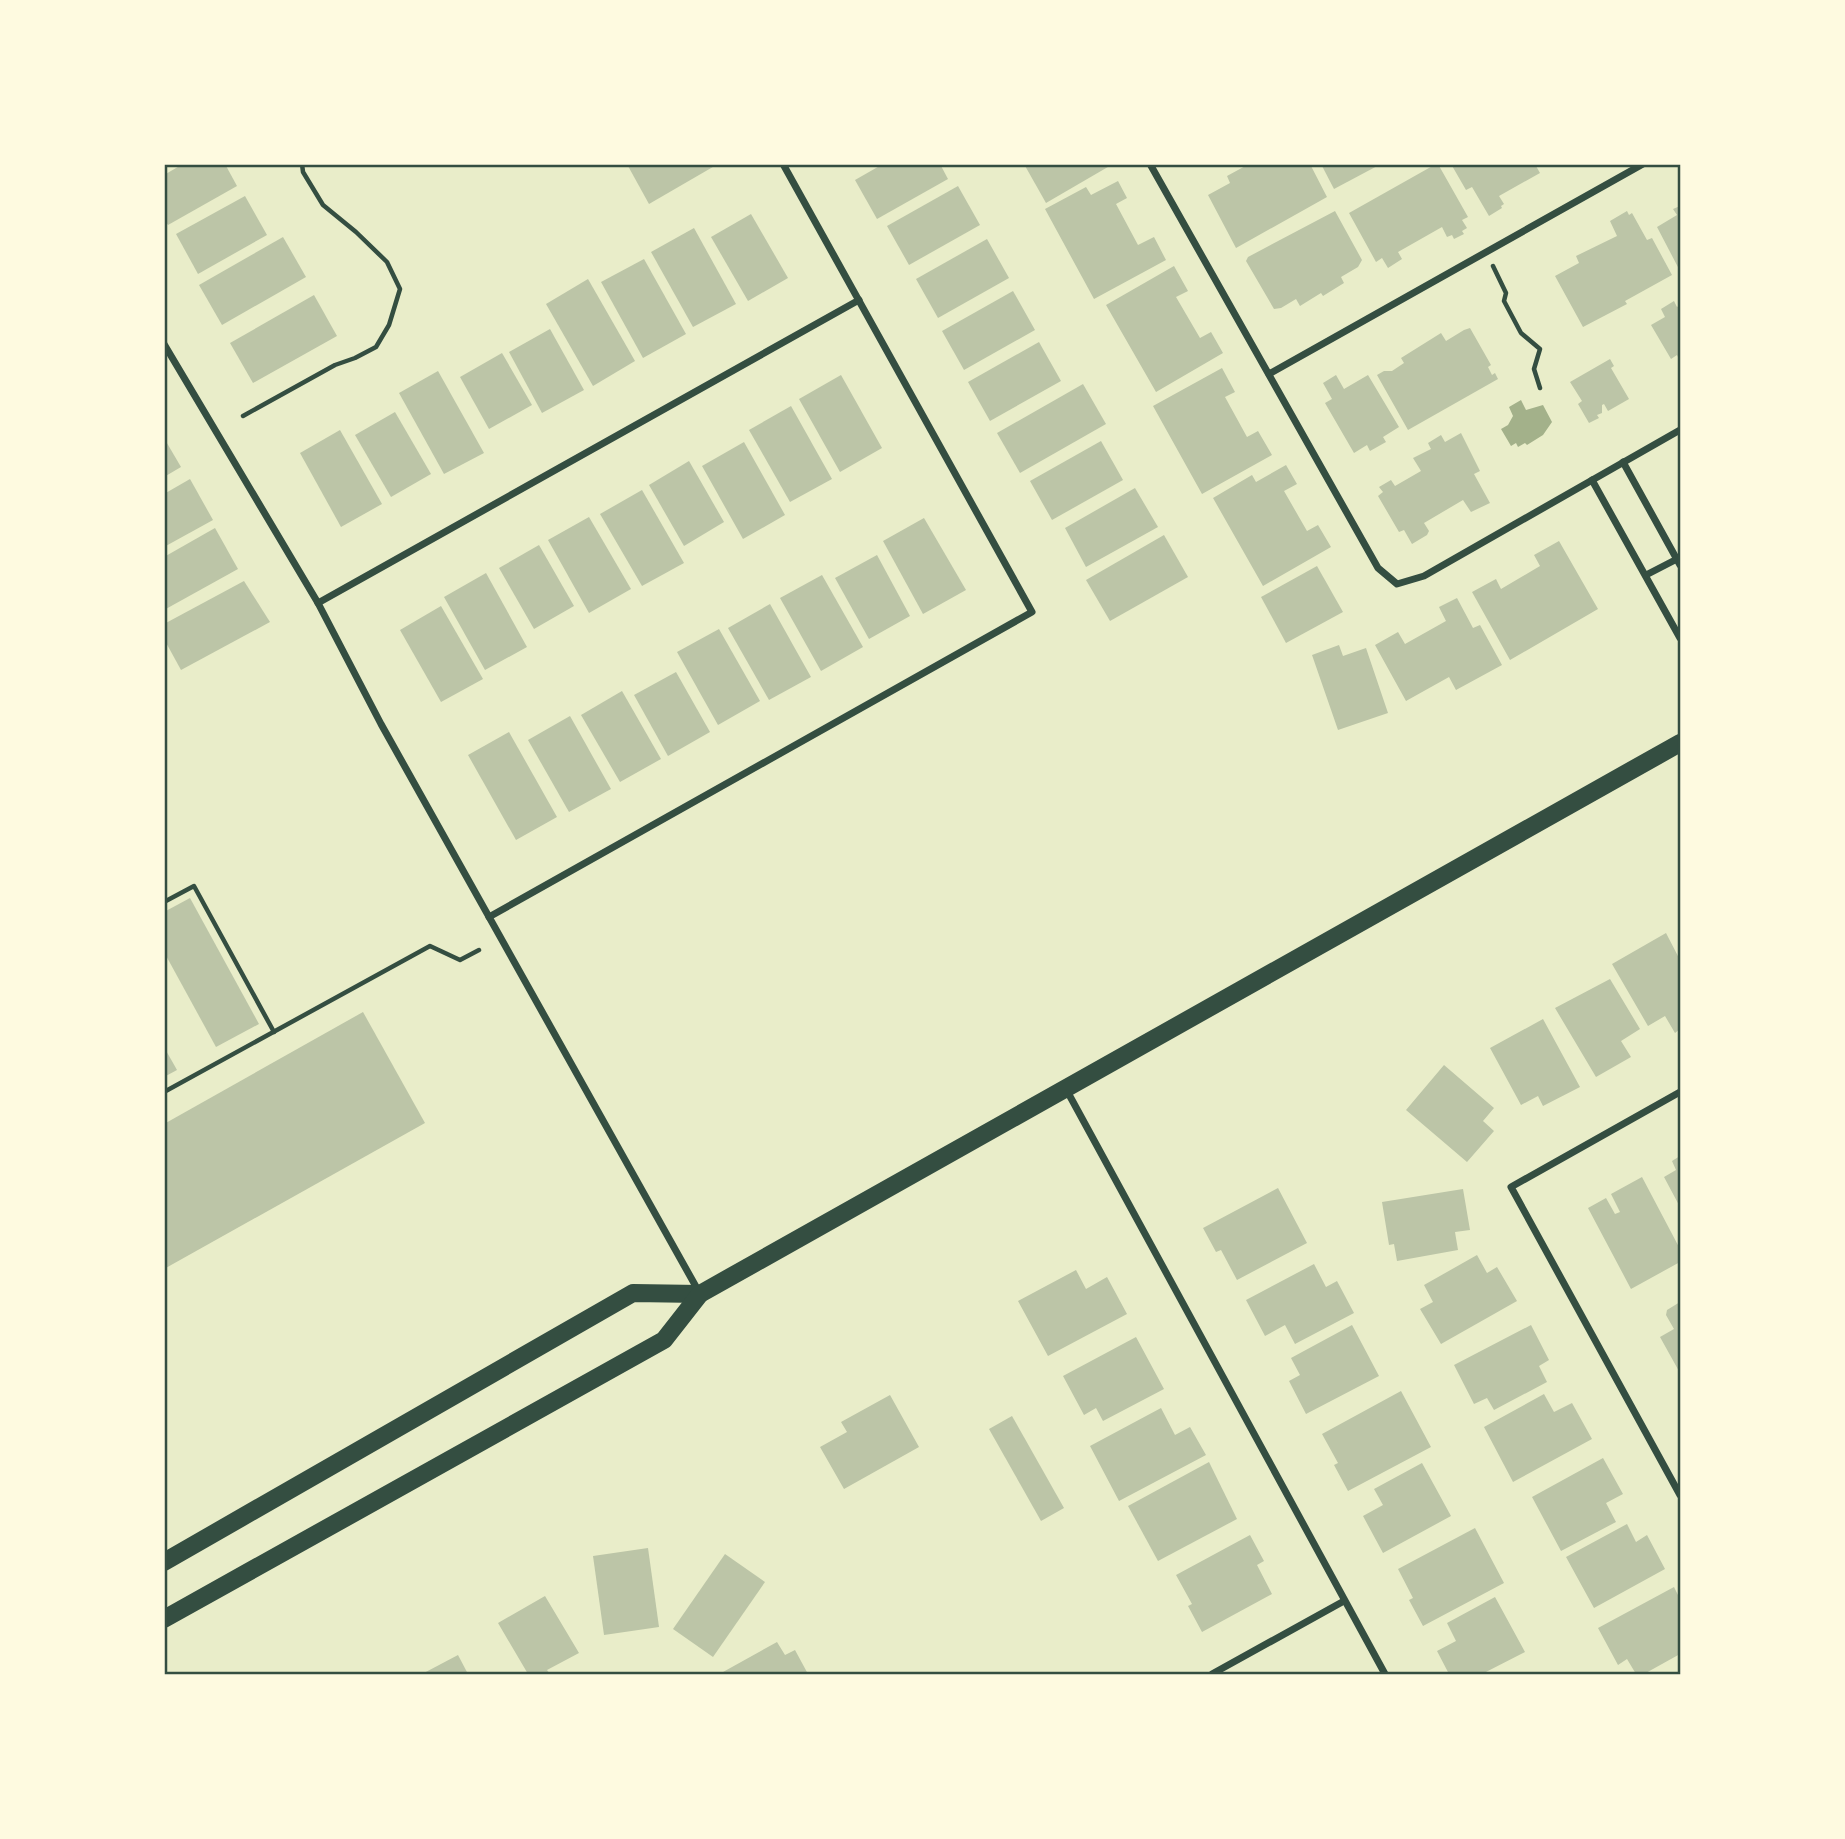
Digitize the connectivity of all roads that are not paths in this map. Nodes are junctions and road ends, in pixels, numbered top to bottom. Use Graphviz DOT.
graph roads {
  1 [pos="783,164"];
  2 [pos="1150,164"];
  3 [pos="1643,164"];
  4 [pos="859,300"];
  5 [pos="164,344"];
  6 [pos="1269,374"];
  7 [pos="1681,430"];
  8 [pos="1623,462"];
  9 [pos="1592,480"];
  10 [pos="1679,562"];
  11 [pos="1646,575"];
  12 [pos="318,603"];
  13 [pos="1681,638"];
  14 [pos="1681,743"];
  15 [pos="489,917"];
  16 [pos="1066,1089"];
  17 [pos="1681,1091"];
  18 [pos="700,1294"];
  19 [pos="1681,1494"];
  20 [pos="164,1562"];
  21 [pos="1344,1601"];
  22 [pos="164,1619"];
  23 [pos="1212,1675"];
  24 [pos="1385,1675"];
  1 -- 4 [label="street"];
  2 -- 6 [label="street"];
  3 -- 6 [label="street"];
  4 -- 12 [label="street"];
  4 -- 15 [label="street"];
  5 -- 12 [label="street"];
  6 -- 9 [label="street"];
  7 -- 8 [label="street"];
  8 -- 9 [label="street"];
  8 -- 10 [label="street"];
  9 -- 11 [label="street"];
  10 -- 11 [label="street"];
  11 -- 13 [label="street"];
  12 -- 15 [label="street"];
  14 -- 16 [label="main road"];
  15 -- 18 [label="street"];
  16 -- 18 [label="main road"];
  16 -- 21 [label="street"];
  17 -- 19 [label="street"];
  18 -- 20 [label="main road"];
  18 -- 22 [label="main road"];
  21 -- 23 [label="street"];
  21 -- 24 [label="street"];
}
